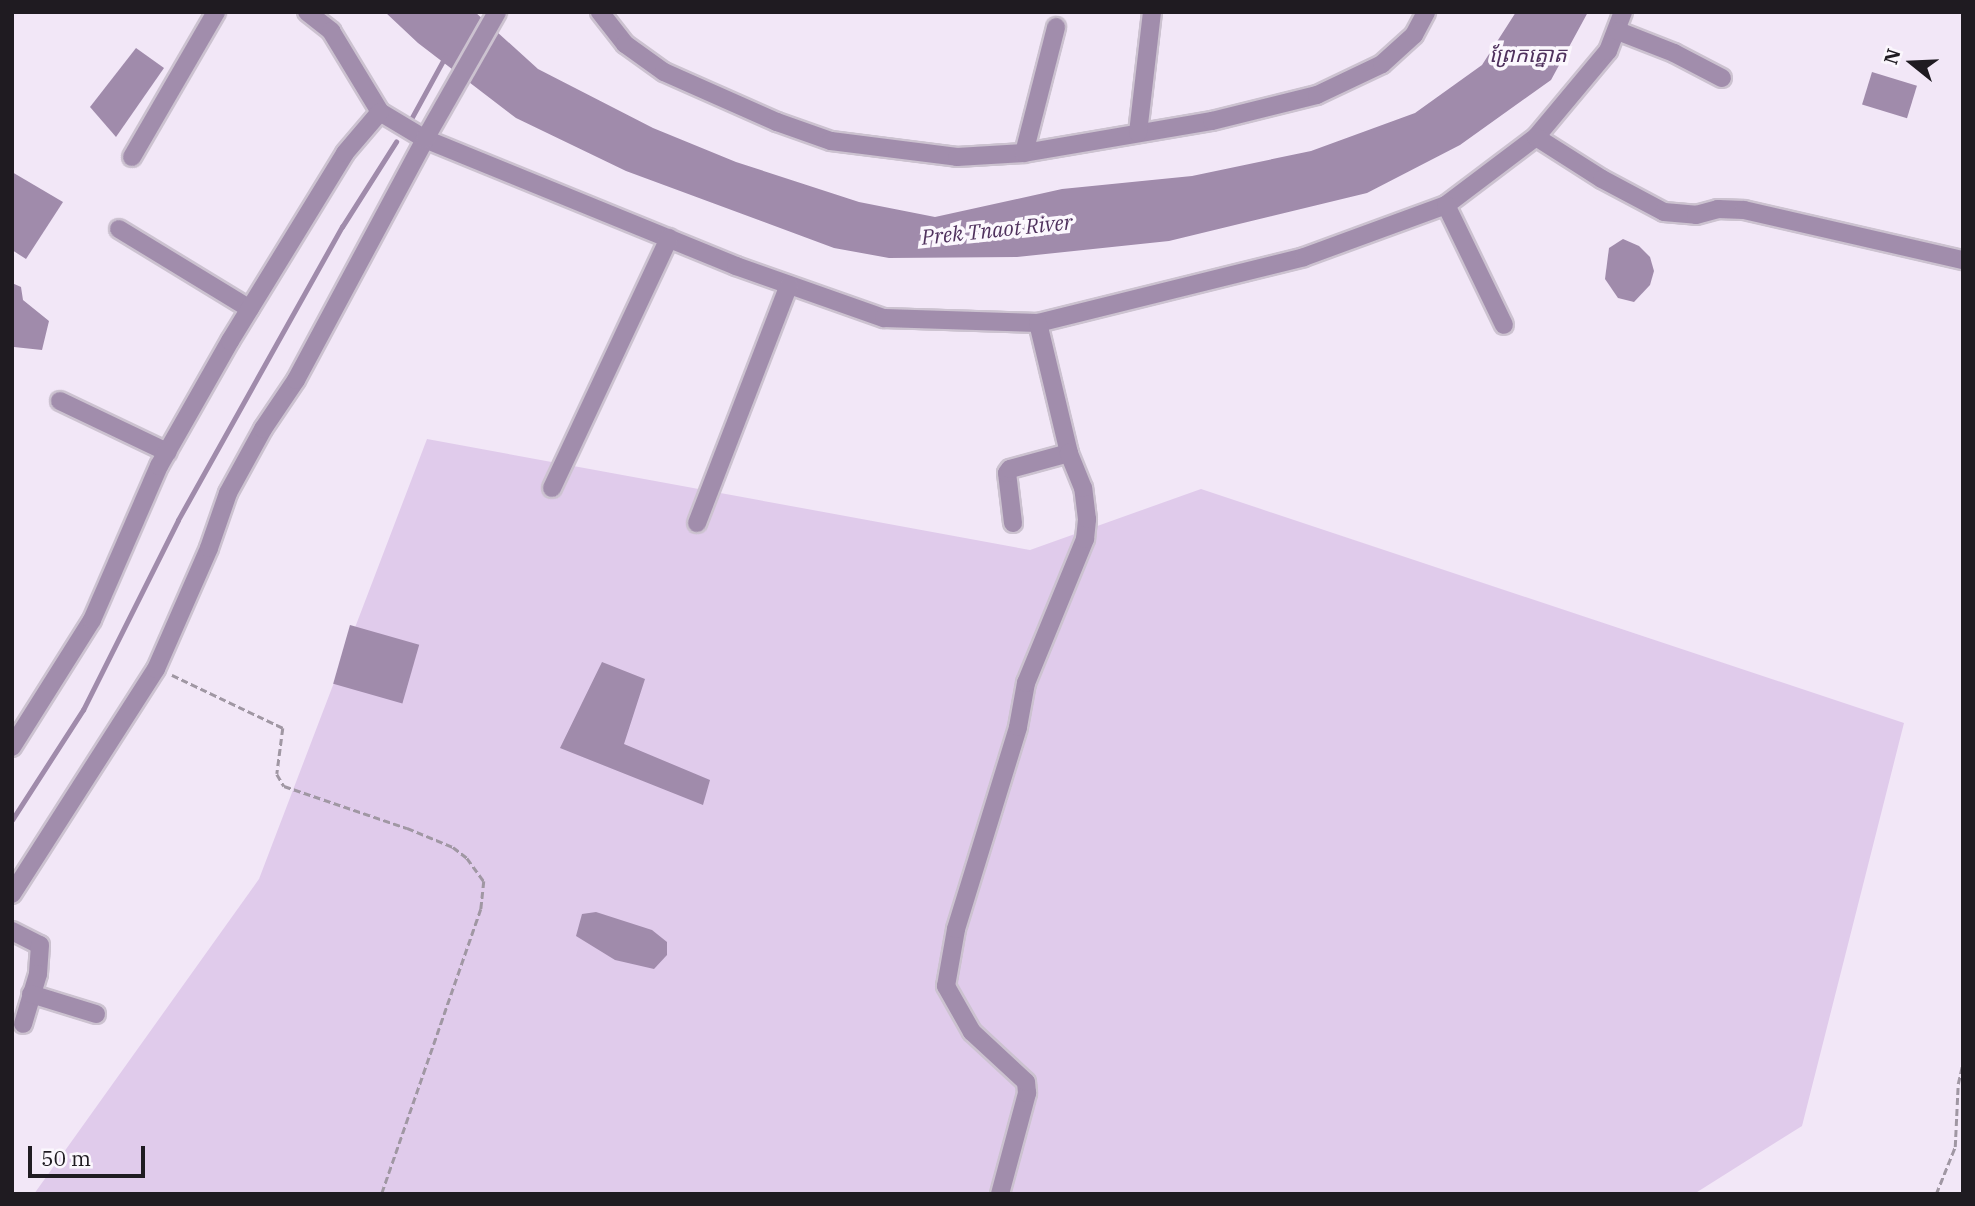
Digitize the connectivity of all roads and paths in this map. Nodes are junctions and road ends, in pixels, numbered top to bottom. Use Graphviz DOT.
graph roads {
  1 [pos="216,12"];
  2 [pos="307,12"];
  3 [pos="497,12"];
  4 [pos="600,12"];
  5 [pos="1152,12"];
  6 [pos="1426,12"];
  7 [pos="1623,12"];
  8 [pos="1056,27"];
  9 [pos="1618,31"];
  10 [pos="1721,78"];
  11 [pos="380,112"];
  12 [pos="1138,133"];
  13 [pos="1536,137"];
  14 [pos="425,139"];
  15 [pos="1024,153"];
  16 [pos="132,157"];
  17 [pos="1446,205"];
  18 [pos="118,229"];
  19 [pos="668,238"];
  20 [pos="1963,260"];
  21 [pos="789,285"];
  22 [pos="250,309"];
  23 [pos="1038,323"];
  24 [pos="1504,325"];
  25 [pos="60,401"];
  26 [pos="167,452"];
  27 [pos="1069,453"];
  28 [pos="552,488"];
  29 [pos="697,523"];
  30 [pos="1013,523"];
  31 [pos="156,669"];
  32 [pos="12,747"];
  33 [pos="12,894"];
  34 [pos="12,932"];
  35 [pos="32,994"];
  36 [pos="96,1014"];
  37 [pos="23,1024"];
  38 [pos="1963,1063"];
  39 [pos="382,1194"];
  40 [pos="1000,1194"];
  41 [pos="1936,1194"];
  1 -- 16 [label="street"];
  2 -- 11 [label="street"];
  3 -- 14 [label="street"];
  4 -- 15 [label="street"];
  5 -- 12 [label="street"];
  6 -- 12 [label="street"];
  7 -- 9 [label="street"];
  8 -- 15 [label="street"];
  9 -- 10 [label="street"];
  9 -- 13 [label="street"];
  11 -- 14 [label="street"];
  11 -- 22 [label="street"];
  12 -- 15 [label="street"];
  13 -- 17 [label="street"];
  13 -- 20 [label="street"];
  14 -- 19 [label="street"];
  14 -- 31 [label="street"];
  17 -- 23 [label="street"];
  17 -- 24 [label="street"];
  18 -- 22 [label="street"];
  19 -- 21 [label="street"];
  19 -- 28 [label="street"];
  21 -- 23 [label="street"];
  21 -- 29 [label="street"];
  22 -- 26 [label="street"];
  23 -- 27 [label="street"];
  25 -- 26 [label="street"];
  26 -- 32 [label="street"];
  27 -- 30 [label="street"];
  27 -- 40 [label="street"];
  31 -- 33 [label="street"];
  31 -- 39 [label="path"];
  34 -- 35 [label="street"];
  35 -- 36 [label="street"];
  35 -- 37 [label="street"];
  38 -- 41 [label="path"];
}
